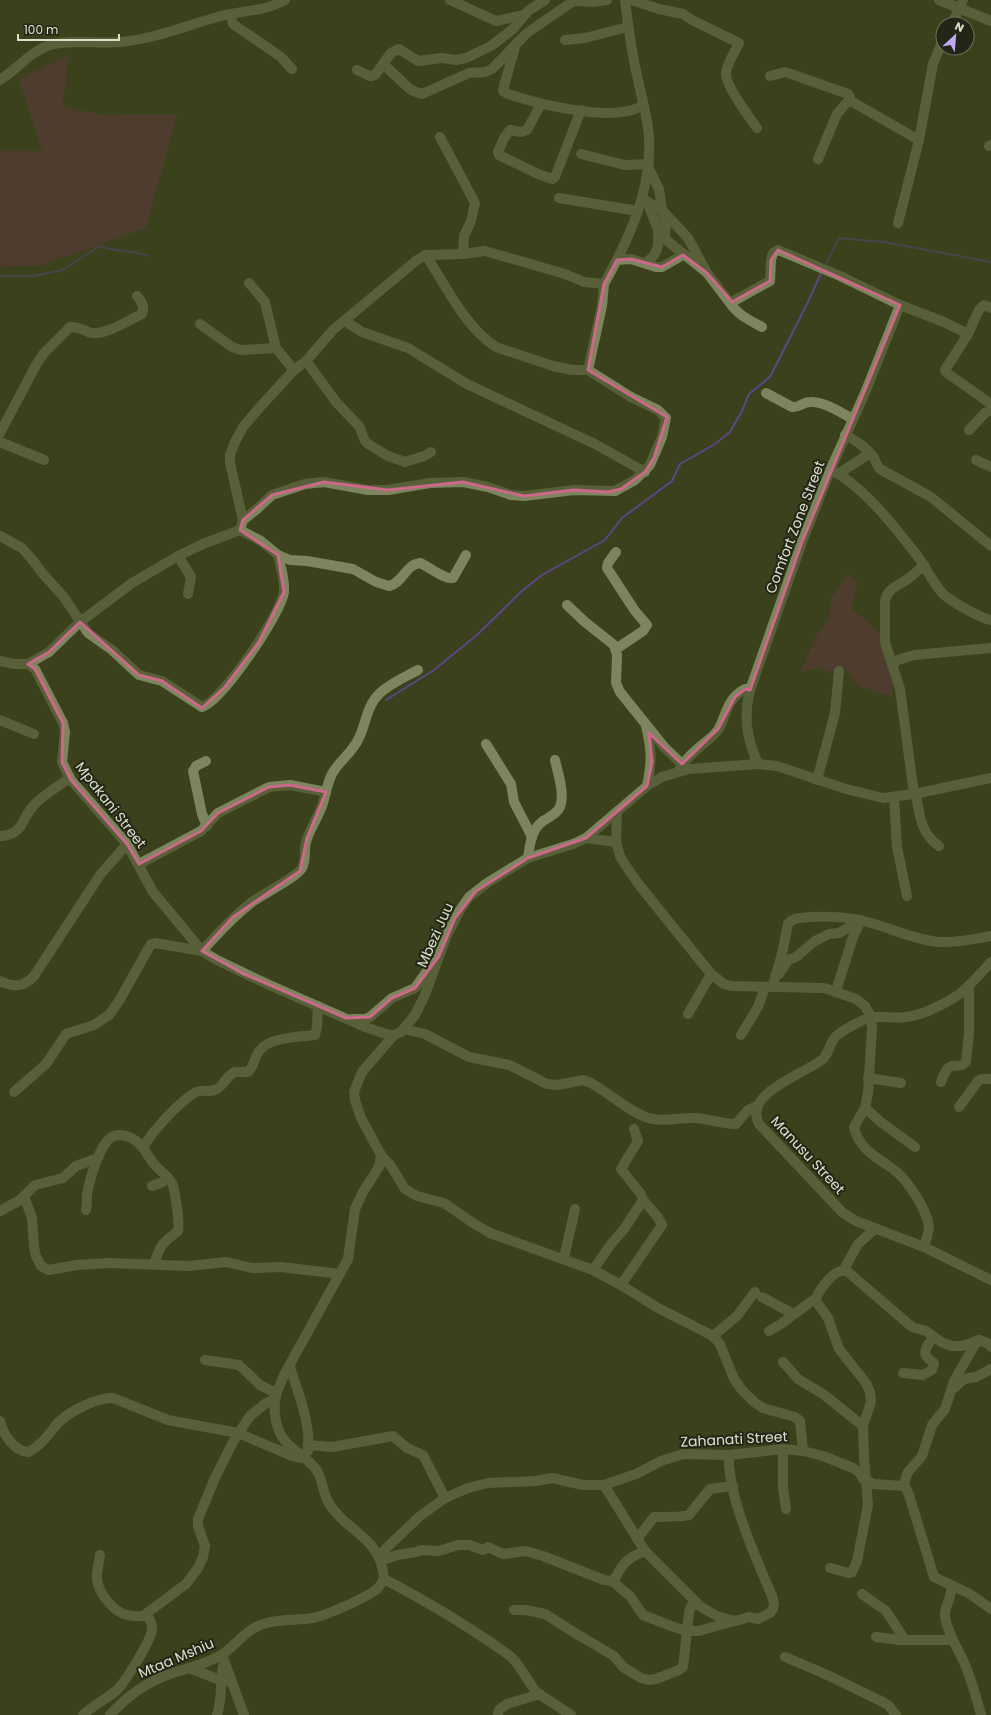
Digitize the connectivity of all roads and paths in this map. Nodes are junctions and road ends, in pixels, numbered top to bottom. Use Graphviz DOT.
graph roads {
  1 [pos="285,0"];
  2 [pos="450,0"];
  3 [pos="545,0"];
  4 [pos="607,0"];
  5 [pos="625,0"];
  6 [pos="632,0"];
  7 [pos="939,0"];
  8 [pos="961,4"];
  9 [pos="230,14"];
  10 [pos="524,15"];
  11 [pos="956,16"];
  12 [pos="991,21"];
  13 [pos="628,27"];
  14 [pos="565,40"];
  15 [pos="516,45"];
  16 [pos="936,56"];
  17 [pos="383,64"];
  18 [pos="292,69"];
  19 [pos="357,70"];
  20 [pos="770,76"];
  21 [pos="0,80"];
  22 [pos="849,100"];
  23 [pos="541,104"];
  24 [pos="643,105"];
  25 [pos="581,110"];
  26 [pos="757,128"];
  27 [pos="440,137"];
  28 [pos="919,140"];
  29 [pos="581,154"];
  30 [pos="818,159"];
  31 [pos="649,166"];
  32 [pos="559,198"];
  33 [pos="645,200"];
  34 [pos="662,210"];
  35 [pos="638,211"];
  36 [pos="898,223"];
  37 [pos="658,230"];
  38 [pos="665,239"];
  39 [pos="463,254"];
  40 [pos="426,255"];
  41 [pos="691,257"];
  42 [pos="617,260"];
  43 [pos="645,262"];
  44 [pos="249,283"];
  45 [pos="604,284"];
  46 [pos="137,296"];
  47 [pos="730,303"];
  48 [pos="900,305"];
  49 [pos="991,308"];
  50 [pos="345,320"];
  51 [pos="200,324"];
  52 [pos="762,327"];
  53 [pos="968,334"];
  54 [pos="276,348"];
  55 [pos="306,361"];
  56 [pos="294,370"];
  57 [pos="588,370"];
  58 [pos="766,393"];
  59 [pos="991,404"];
  60 [pos="991,410"];
  61 [pos="853,418"];
  62 [pos="969,430"];
  63 [pos="0,433"];
  64 [pos="846,435"];
  65 [pos="0,442"];
  66 [pos="431,452"];
  67 [pos="869,454"];
  68 [pos="44,460"];
  69 [pos="976,460"];
  70 [pos="991,467"];
  71 [pos="645,472"];
  72 [pos="835,472"];
  73 [pos="241,526"];
  74 [pos="0,536"];
  75 [pos="991,546"];
  76 [pos="616,552"];
  77 [pos="278,555"];
  78 [pos="466,555"];
  79 [pos="178,556"];
  80 [pos="924,565"];
  81 [pos="188,594"];
  82 [pos="568,605"];
  83 [pos="991,620"];
  84 [pos="80,622"];
  85 [pos="991,648"];
  86 [pos="616,649"];
  87 [pos="0,661"];
  88 [pos="28,664"];
  89 [pos="892,664"];
  90 [pos="418,670"];
  91 [pos="840,671"];
  92 [pos="750,690"];
  93 [pos="0,720"];
  94 [pos="645,722"];
  95 [pos="34,734"];
  96 [pos="486,744"];
  97 [pos="555,760"];
  98 [pos="206,761"];
  99 [pos="758,764"];
  100 [pos="680,768"];
  101 [pos="70,778"];
  102 [pos="991,778"];
  103 [pos="817,780"];
  104 [pos="646,786"];
  105 [pos="326,792"];
  106 [pos="915,794"];
  107 [pos="894,798"];
  108 [pos="617,813"];
  109 [pos="207,826"];
  110 [pos="0,836"];
  111 [pos="532,837"];
  112 [pos="586,838"];
  113 [pos="616,842"];
  114 [pos="127,844"];
  115 [pos="939,846"];
  116 [pos="528,858"];
  117 [pos="139,864"];
  118 [pos="907,896"];
  119 [pos="861,920"];
  120 [pos="991,936"];
  121 [pos="202,951"];
  122 [pos="439,956"];
  123 [pos="991,962"];
  124 [pos="711,974"];
  125 [pos="0,981"];
  126 [pos="776,985"];
  127 [pos="970,985"];
  128 [pos="5,986"];
  129 [pos="764,987"];
  130 [pos="836,991"];
  131 [pos="318,1006"];
  132 [pos="688,1014"];
  133 [pos="871,1017"];
  134 [pos="346,1018"];
  135 [pos="404,1029"];
  136 [pos="394,1035"];
  137 [pos="741,1035"];
  138 [pos="868,1078"];
  139 [pos="991,1079"];
  140 [pos="941,1082"];
  141 [pos="901,1083"];
  142 [pos="14,1092"];
  143 [pos="757,1106"];
  144 [pos="959,1107"];
  145 [pos="865,1108"];
  146 [pos="634,1128"];
  147 [pos="915,1147"];
  148 [pos="143,1148"];
  149 [pos="381,1156"];
  150 [pos="98,1158"];
  151 [pos="167,1177"];
  152 [pos="152,1186"];
  153 [pos="24,1196"];
  154 [pos="643,1200"];
  155 [pos="575,1209"];
  156 [pos="86,1210"];
  157 [pos="0,1211"];
  158 [pos="875,1229"];
  159 [pos="924,1247"];
  160 [pos="564,1258"];
  161 [pos="154,1264"];
  162 [pos="593,1270"];
  163 [pos="843,1271"];
  164 [pos="340,1274"];
  165 [pos="991,1280"];
  166 [pos="621,1285"];
  167 [pos="816,1298"];
  168 [pos="793,1314"];
  169 [pos="769,1331"];
  170 [pos="712,1336"];
  171 [pos="934,1337"];
  172 [pos="977,1340"];
  173 [pos="991,1346"];
  174 [pos="206,1360"];
  175 [pos="783,1362"];
  176 [pos="290,1368"];
  177 [pos="991,1369"];
  178 [pos="903,1373"];
  179 [pos="950,1393"];
  180 [pos="276,1396"];
  181 [pos="0,1421"];
  182 [pos="863,1426"];
  183 [pos="238,1433"];
  184 [pos="308,1445"];
  185 [pos="783,1449"];
  186 [pos="803,1451"];
  187 [pos="729,1455"];
  188 [pos="305,1459"];
  189 [pos="866,1481"];
  190 [pos="604,1485"];
  191 [pos="733,1486"];
  192 [pos="903,1486"];
  193 [pos="445,1498"];
  194 [pos="786,1508"];
  195 [pos="637,1539"];
  196 [pos="645,1551"];
  197 [pos="100,1555"];
  198 [pos="382,1557"];
  199 [pos="830,1568"];
  200 [pos="384,1576"];
  201 [pos="612,1581"];
  202 [pos="951,1585"];
  203 [pos="862,1594"];
  204 [pos="696,1603"];
  205 [pos="991,1609"];
  206 [pos="514,1610"];
  207 [pos="142,1616"];
  208 [pos="736,1621"];
  209 [pos="686,1630"];
  210 [pos="876,1637"];
  211 [pos="905,1640"];
  212 [pos="953,1640"];
  213 [pos="785,1657"];
  214 [pos="223,1659"];
  215 [pos="189,1668"];
  216 [pos="220,1680"];
  217 [pos="232,1684"];
  218 [pos="540,1694"];
  219 [pos="83,1715"];
  220 [pos="110,1715"];
  221 [pos="217,1715"];
  222 [pos="244,1715"];
  223 [pos="498,1715"];
  224 [pos="571,1715"];
  225 [pos="896,1715"];
  226 [pos="981,1715"];
  1 -- 9 [label="street"];
  2 -- 10 [label="street"];
  3 -- 10 [label="street"];
  4 -- 15 [label="street"];
  5 -- 13 [label="street"];
  6 -- 26 [label="street"];
  7 -- 8 [label="street"];
  8 -- 11 [label="street"];
  8 -- 12 [label="street"];
  9 -- 18 [label="street"];
  9 -- 21 [label="street"];
  10 -- 17 [label="street"];
  13 -- 14 [label="street"];
  13 -- 24 [label="street"];
  15 -- 17 [label="street"];
  15 -- 23 [label="street"];
  16 -- 28 [label="street"];
  17 -- 19 [label="street"];
  20 -- 22 [label="street"];
  22 -- 28 [label="street"];
  22 -- 30 [label="street"];
  23 -- 25 [label="street"];
  23 -- 25 [label="street"];
  24 -- 25 [label="street"];
  24 -- 31 [label="street"];
  27 -- 39 [label="street"];
  28 -- 36 [label="street"];
  29 -- 31 [label="street"];
  31 -- 33 [label="street"];
  31 -- 34 [label="street"];
  32 -- 35 [label="street"];
  33 -- 34 [label="street"];
  33 -- 35 [label="street"];
  33 -- 37 [label="street"];
  34 -- 38 [label="street"];
  34 -- 41 [label="street"];
  35 -- 42 [label="street"];
  37 -- 38 [label="street"];
  37 -- 43 [label="street"];
  38 -- 41 [label="street"];
  39 -- 40 [label="street"];
  39 -- 45 [label="street"];
  40 -- 50 [label="street"];
  40 -- 57 [label="street"];
  41 -- 43 [label="street"];
  41 -- 47 [label="street"];
  42 -- 43 [label="street"];
  42 -- 45 [label="street"];
  44 -- 54 [label="street"];
  45 -- 57 [label="street"];
  46 -- 63 [label="street"];
  47 -- 48 [label="street"];
  47 -- 52 [label="street"];
  48 -- 53 [label="street"];
  48 -- 61 [label="street, Comfort Zone Street"];
  49 -- 53 [label="street"];
  50 -- 55 [label="street"];
  50 -- 71 [label="street"];
  51 -- 54 [label="street"];
  53 -- 59 [label="street"];
  54 -- 56 [label="street"];
  55 -- 56 [label="street"];
  55 -- 66 [label="street"];
  56 -- 73 [label="street"];
  57 -- 71 [label="street"];
  58 -- 61 [label="street"];
  60 -- 62 [label="street"];
  61 -- 64 [label="street, Comfort Zone Street"];
  64 -- 67 [label="street"];
  64 -- 72 [label="street, Comfort Zone Street"];
  65 -- 68 [label="street"];
  67 -- 72 [label="street"];
  67 -- 75 [label="street"];
  69 -- 70 [label="street"];
  71 -- 73 [label="street"];
  72 -- 80 [label="street"];
  72 -- 92 [label="street, Comfort Zone Street"];
  73 -- 77 [label="street"];
  73 -- 79 [label="street"];
  74 -- 84 [label="street"];
  76 -- 86 [label="street"];
  77 -- 78 [label="street"];
  77 -- 84 [label="street"];
  79 -- 81 [label="street"];
  79 -- 84 [label="street"];
  80 -- 83 [label="street"];
  80 -- 89 [label="street"];
  82 -- 86 [label="street"];
  84 -- 88 [label="street"];
  85 -- 89 [label="street"];
  86 -- 94 [label="street"];
  87 -- 88 [label="street"];
  88 -- 101 [label="street, Mpakani Street"];
  89 -- 106 [label="street"];
  90 -- 105 [label="street"];
  91 -- 103 [label="street"];
  92 -- 99 [label="street, Comfort Zone Street"];
  92 -- 100 [label="street"];
  93 -- 95 [label="street"];
  94 -- 100 [label="street"];
  94 -- 104 [label="street"];
  96 -- 111 [label="street"];
  97 -- 111 [label="street"];
  98 -- 109 [label="street"];
  99 -- 100 [label="street"];
  99 -- 103 [label="street"];
  100 -- 104 [label="street"];
  101 -- 110 [label="street"];
  101 -- 114 [label="street, Mpakani Street"];
  102 -- 106 [label="street"];
  103 -- 107 [label="street"];
  104 -- 108 [label="street"];
  105 -- 109 [label="street"];
  105 -- 121 [label="street"];
  106 -- 107 [label="street"];
  106 -- 115 [label="street"];
  107 -- 118 [label="street"];
  108 -- 112 [label="street"];
  108 -- 113 [label="street"];
  109 -- 117 [label="street"];
  111 -- 116 [label="street"];
  112 -- 113 [label="street"];
  112 -- 116 [label="street, Mbezi Juu"];
  113 -- 124 [label="street"];
  114 -- 117 [label="street, Mpakani Street"];
  114 -- 128 [label="street"];
  116 -- 122 [label="street, Mbezi Juu"];
  117 -- 121 [label="street, Mpakani Street"];
  119 -- 120 [label="street"];
  119 -- 126 [label="street"];
  119 -- 126 [label="street"];
  119 -- 130 [label="street"];
  121 -- 131 [label="street, Mpakani Street"];
  121 -- 142 [label="street"];
  122 -- 134 [label="street"];
  122 -- 135 [label="street, Mbezi Juu"];
  123 -- 127 [label="street"];
  124 -- 129 [label="street"];
  124 -- 132 [label="street"];
  125 -- 128 [label="street"];
  126 -- 129 [label="street"];
  126 -- 130 [label="street"];
  127 -- 133 [label="street"];
  127 -- 140 [label="street"];
  129 -- 137 [label="street"];
  130 -- 133 [label="street"];
  131 -- 134 [label="street, Mpakani Street"];
  131 -- 148 [label="street"];
  133 -- 138 [label="street"];
  133 -- 143 [label="street, Manusu Street"];
  134 -- 136 [label="street, Mpakani Street"];
  135 -- 136 [label="street"];
  135 -- 143 [label="street"];
  136 -- 149 [label="street"];
  138 -- 141 [label="street"];
  138 -- 145 [label="street"];
  139 -- 144 [label="street"];
  143 -- 158 [label="street, Manusu Street"];
  145 -- 147 [label="street"];
  145 -- 159 [label="street"];
  146 -- 154 [label="street"];
  148 -- 150 [label="street"];
  148 -- 151 [label="street"];
  149 -- 160 [label="street"];
  149 -- 164 [label="street"];
  150 -- 153 [label="street"];
  150 -- 156 [label="street"];
  151 -- 152 [label="street"];
  151 -- 161 [label="street"];
  153 -- 157 [label="street"];
  153 -- 161 [label="street"];
  154 -- 162 [label="street"];
  154 -- 166 [label="street"];
  155 -- 160 [label="street"];
  158 -- 159 [label="street, Manusu Street"];
  158 -- 163 [label="street"];
  159 -- 165 [label="street, Manusu Street"];
  160 -- 162 [label="street"];
  161 -- 164 [label="street"];
  162 -- 166 [label="street"];
  163 -- 167 [label="street"];
  163 -- 171 [label="street"];
  164 -- 176 [label="street"];
  166 -- 170 [label="street"];
  167 -- 168 [label="street"];
  167 -- 182 [label="street"];
  168 -- 169 [label="street"];
  168 -- 170 [label="street"];
  170 -- 186 [label="street"];
  171 -- 172 [label="street"];
  171 -- 178 [label="street"];
  172 -- 173 [label="street"];
  172 -- 179 [label="street"];
  174 -- 180 [label="street"];
  175 -- 182 [label="street"];
  176 -- 180 [label="street"];
  176 -- 184 [label="street"];
  177 -- 179 [label="street"];
  179 -- 192 [label="street"];
  180 -- 183 [label="street"];
  180 -- 188 [label="street"];
  181 -- 183 [label="street"];
  182 -- 189 [label="street"];
  183 -- 188 [label="street"];
  183 -- 207 [label="street"];
  184 -- 188 [label="street"];
  184 -- 193 [label="street"];
  185 -- 186 [label="street, Zahanati Street"];
  185 -- 187 [label="street, Zahanati Street"];
  185 -- 194 [label="street"];
  186 -- 189 [label="street, Zahanati Street"];
  187 -- 190 [label="street, Zahanati Street"];
  187 -- 191 [label="street"];
  188 -- 198 [label="street"];
  189 -- 192 [label="street"];
  189 -- 199 [label="street"];
  190 -- 193 [label="street, Zahanati Street"];
  190 -- 195 [label="street"];
  191 -- 195 [label="street"];
  191 -- 208 [label="street"];
  192 -- 202 [label="street"];
  193 -- 198 [label="street, Zahanati Street"];
  195 -- 196 [label="street"];
  196 -- 201 [label="street"];
  196 -- 204 [label="street"];
  197 -- 207 [label="street"];
  198 -- 200 [label="street"];
  198 -- 201 [label="street"];
  200 -- 214 [label="street, Mtaa Mshiu"];
  200 -- 218 [label="street"];
  201 -- 209 [label="street"];
  202 -- 205 [label="street"];
  202 -- 212 [label="street"];
  203 -- 211 [label="street"];
  204 -- 208 [label="street"];
  204 -- 209 [label="street"];
  206 -- 209 [label="street"];
  207 -- 219 [label="street"];
  208 -- 209 [label="street"];
  210 -- 211 [label="street"];
  211 -- 212 [label="street"];
  212 -- 226 [label="street"];
  213 -- 225 [label="street"];
  214 -- 215 [label="street, Mtaa Mshiu"];
  214 -- 216 [label="street"];
  214 -- 217 [label="street"];
  215 -- 216 [label="street"];
  215 -- 220 [label="street, Mtaa Mshiu"];
  216 -- 217 [label="street"];
  216 -- 221 [label="street"];
  217 -- 222 [label="street"];
  218 -- 223 [label="street"];
  218 -- 224 [label="street"];
}
